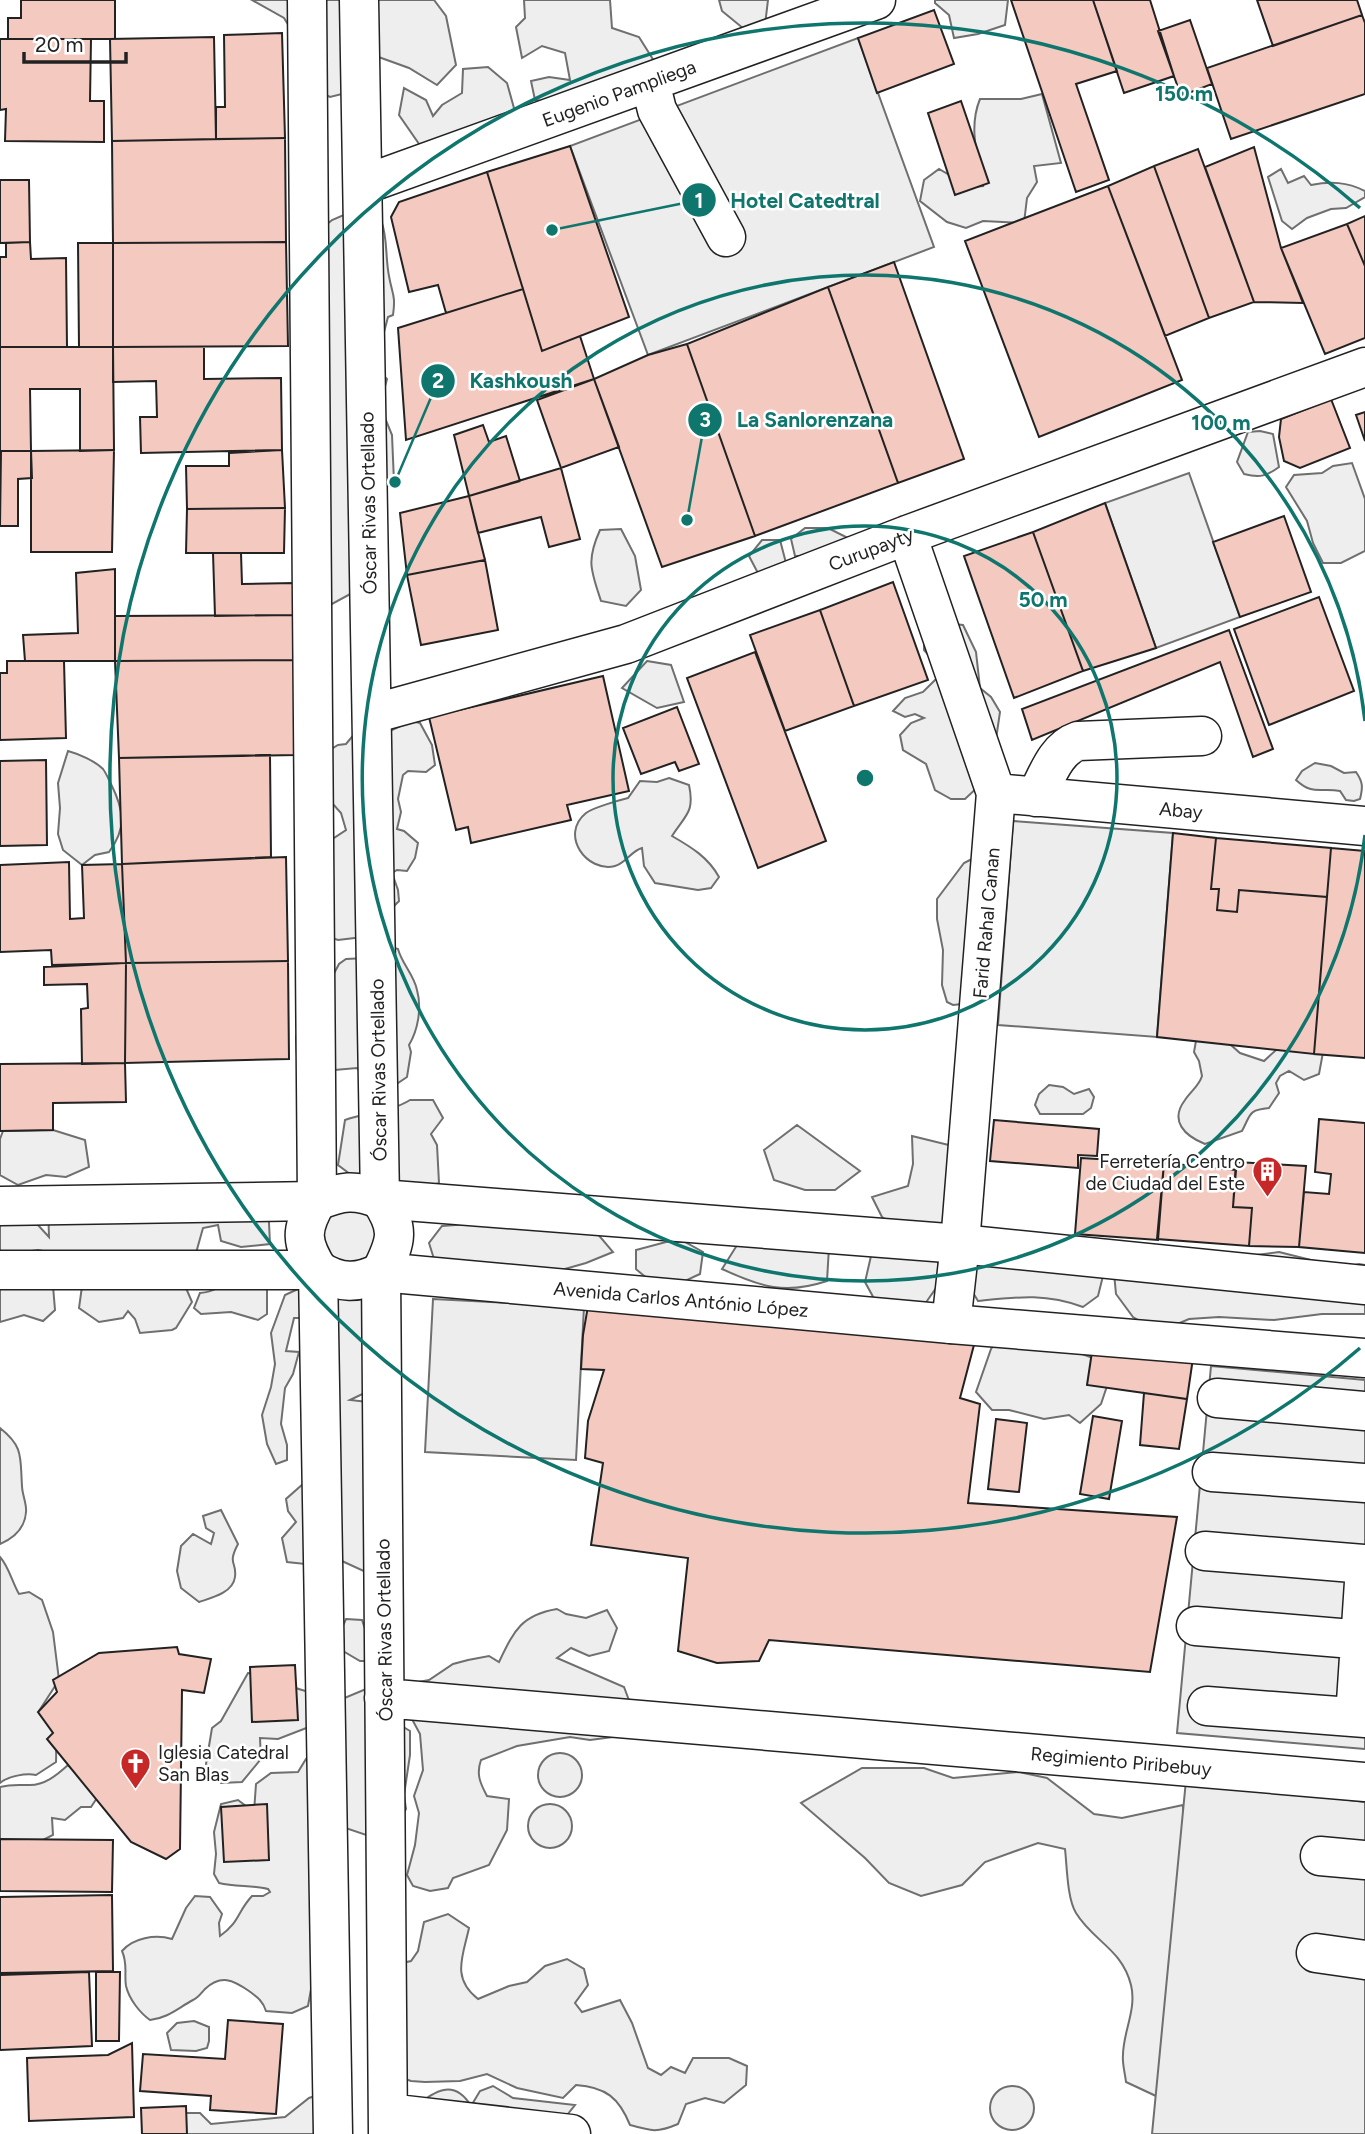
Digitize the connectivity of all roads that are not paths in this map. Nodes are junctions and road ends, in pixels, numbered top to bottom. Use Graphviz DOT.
graph roads {
  1 [pos="307,0"];
  2 [pos="359,0"];
  3 [pos="876,0"];
  4 [pos="650,82"];
  5 [pos="362,186"];
  6 [pos="726,237"];
  7 [pos="1365,367"];
  8 [pos="907,535"];
  9 [pos="372,713"];
  10 [pos="1202,736"];
  11 [pos="996,793"];
  12 [pos="1035,797"];
  13 [pos="1365,826"];
  14 [pos="380,1199"];
  15 [pos="317,1201"];
  16 [pos="0,1206"];
  17 [pos="960,1244"];
  18 [pos="0,1270"];
  19 [pos="318,1270"];
  20 [pos="381,1272"];
  21 [pos="1365,1285"];
  22 [pos="951,1324"];
  23 [pos="1365,1358"];
  24 [pos="1217,1398"];
  25 [pos="1365,1411"];
  26 [pos="1212,1472"];
  27 [pos="1365,1483"];
  28 [pos="1205,1551"];
  29 [pos="1365,1566"];
  30 [pos="1196,1626"];
  31 [pos="1363,1640"];
  32 [pos="384,1698"];
  33 [pos="1207,1706"];
  34 [pos="1360,1718"];
  35 [pos="1365,1782"];
  36 [pos="1320,1856"];
  37 [pos="1365,1860"];
  38 [pos="1316,1953"];
  39 [pos="1365,1960"];
  40 [pos="388,2124"];
  41 [pos="333,2134"];
  42 [pos="571,2134"];
  1 -- 15 [label="street"];
  2 -- 5 [label="street, Óscar Rivas Ortellado"];
  3 -- 4 [label="street, Eugenio Pampliega"];
  4 -- 5 [label="street, Eugenio Pampliega"];
  4 -- 6 [label="street"];
  5 -- 9 [label="street, Óscar Rivas Ortellado"];
  7 -- 8 [label="street, Curupayty"];
  8 -- 9 [label="street, Curupayty"];
  8 -- 11 [label="street, Farid Rahal Canan"];
  9 -- 14 [label="street, Óscar Rivas Ortellado"];
  10 -- 12 [label="street"];
  11 -- 12 [label="street, Abay"];
  11 -- 17 [label="street, Farid Rahal Canan"];
  12 -- 13 [label="street, Abay"];
  14 -- 15 [label="street"];
  14 -- 17 [label="street"];
  14 -- 20 [label="street, Óscar Rivas Ortellado"];
  15 -- 16 [label="street"];
  15 -- 19 [label="street"];
  17 -- 21 [label="street"];
  17 -- 22 [label="street, Farid Rahal Canan"];
  18 -- 19 [label="street, Avenida Carlos António López"];
  19 -- 20 [label="street, Avenida Carlos António López"];
  19 -- 41 [label="street"];
  20 -- 22 [label="street, Avenida Carlos António López"];
  20 -- 32 [label="street, Óscar Rivas Ortellado"];
  22 -- 23 [label="street, Avenida Carlos António López"];
  24 -- 25 [label="street"];
  26 -- 27 [label="street"];
  28 -- 29 [label="street"];
  29 -- 31 [label="street"];
  30 -- 31 [label="street"];
  31 -- 34 [label="street"];
  32 -- 35 [label="street, Regimiento Piribebuy"];
  32 -- 40 [label="street, Óscar Rivas Ortellado"];
  33 -- 34 [label="street"];
  36 -- 37 [label="street"];
  38 -- 39 [label="street"];
  40 -- 42 [label="street"];
}
